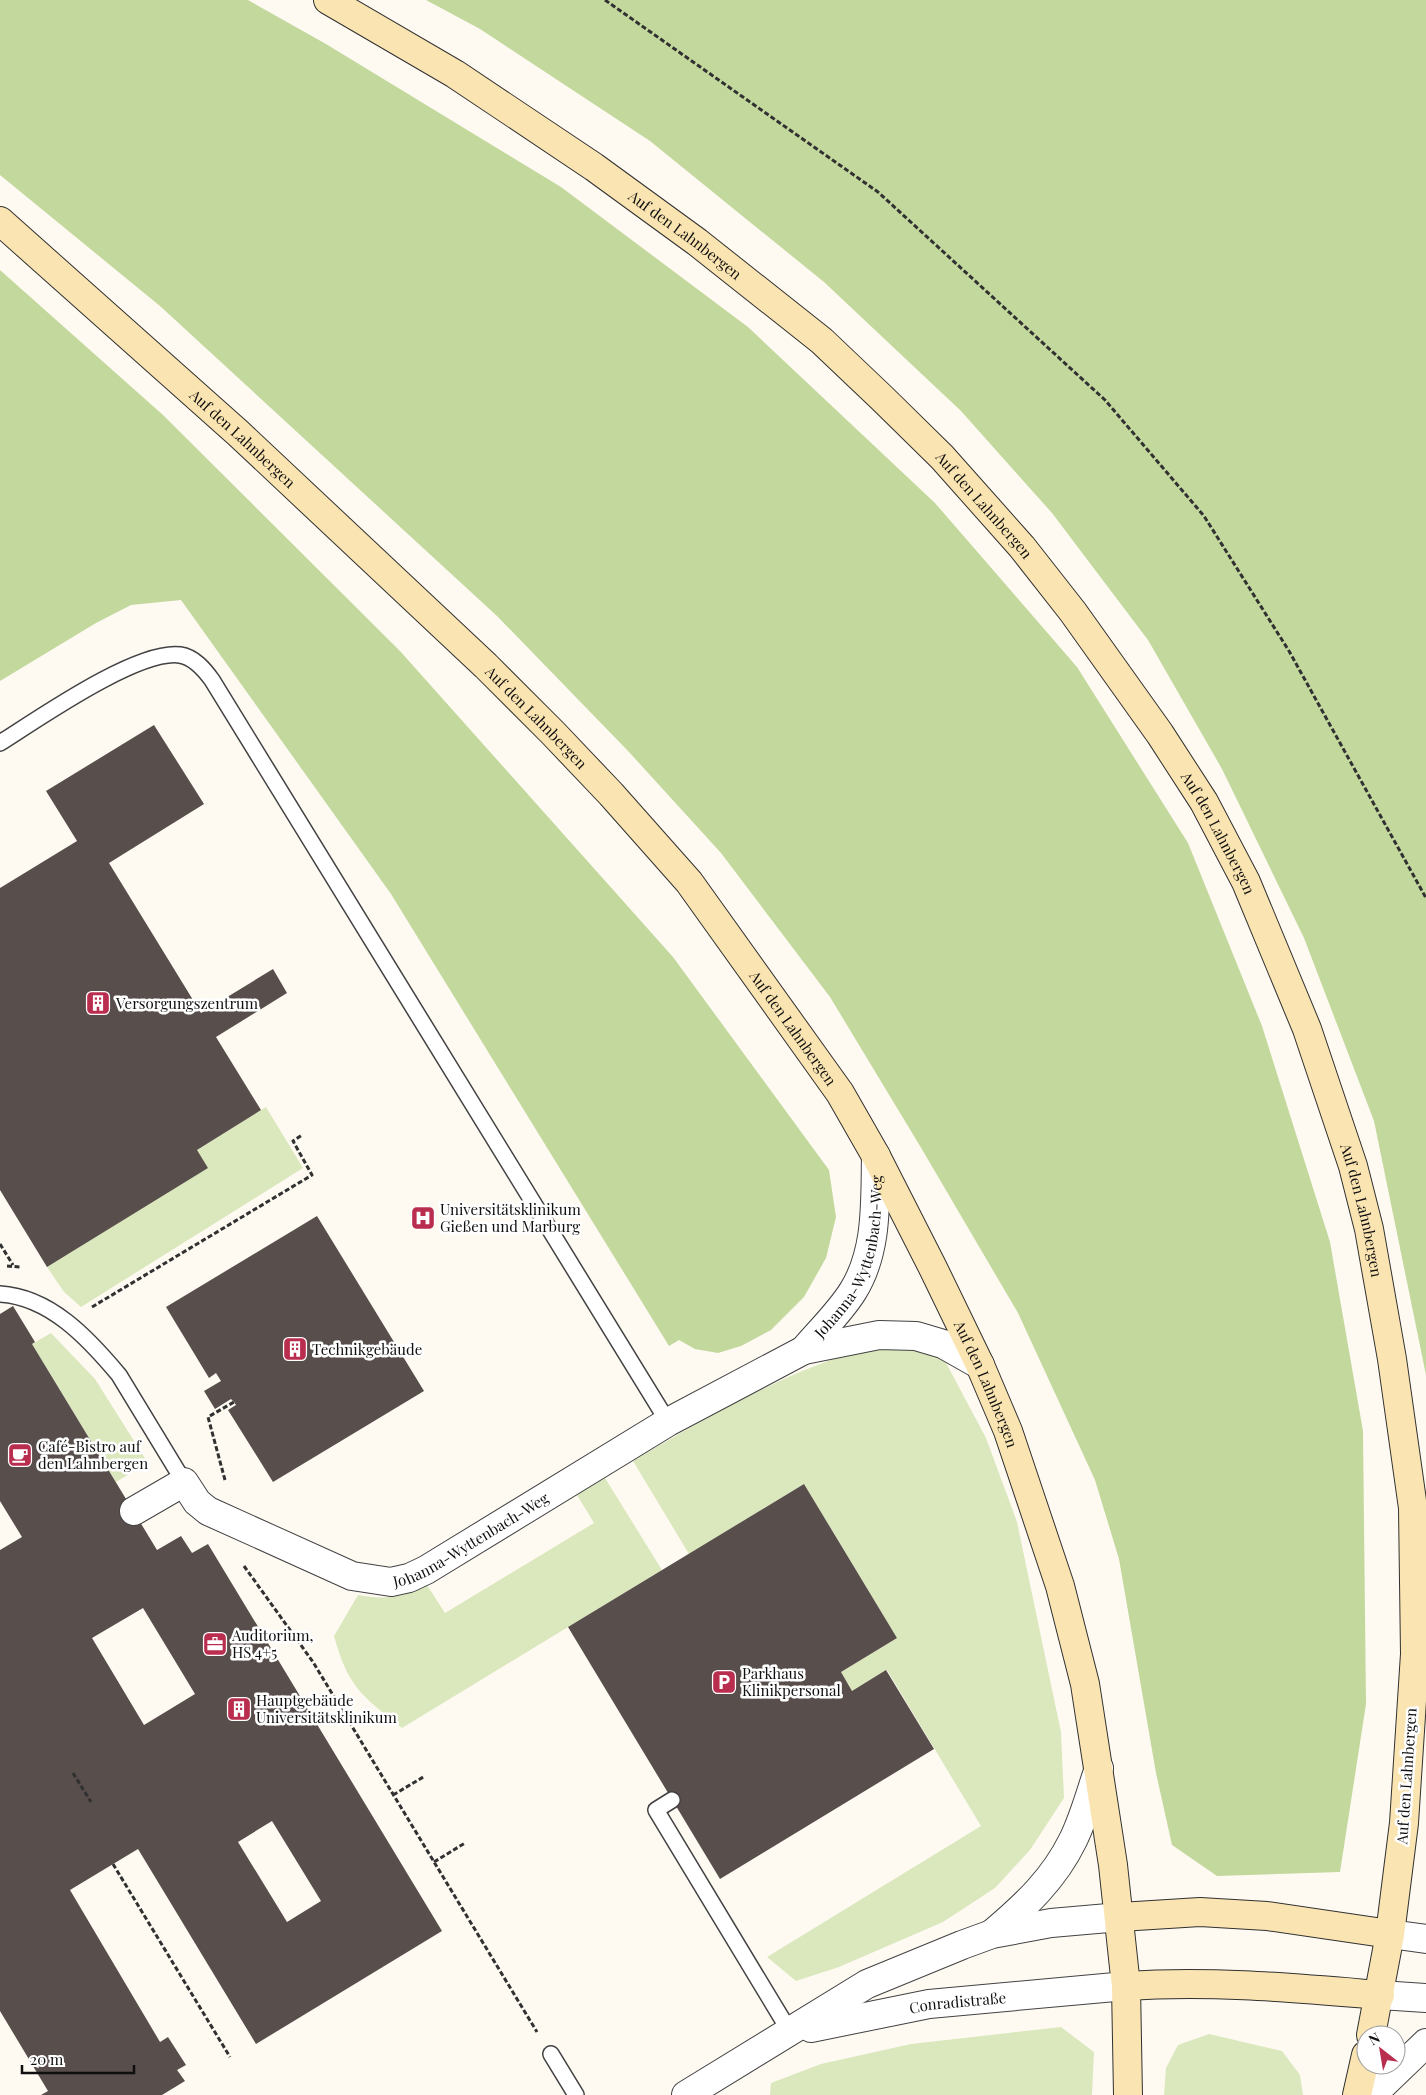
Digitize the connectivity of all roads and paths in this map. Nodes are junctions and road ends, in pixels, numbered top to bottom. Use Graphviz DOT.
graph roads {
  1 [pos="328,0"];
  2 [pos="605,0"];
  3 [pos="0,221"];
  4 [pos="0,743"];
  5 [pos="1426,898"];
  6 [pos="302,1136"];
  7 [pos="876,1156"];
  8 [pos="0,1244"];
  9 [pos="13,1265"];
  10 [pos="0,1294"];
  11 [pos="70,1323"];
  12 [pos="804,1350"];
  13 [pos="980,1365"];
  14 [pos="234,1402"];
  15 [pos="668,1422"];
  16 [pos="225,1481"];
  17 [pos="184,1482"];
  18 [pos="134,1511"];
  19 [pos="240,1559"];
  20 [pos="1099,1768"];
  21 [pos="73,1774"];
  22 [pos="425,1776"];
  23 [pos="393,1795"];
  24 [pos="672,1800"];
  25 [pos="91,1802"];
  26 [pos="465,1843"];
  27 [pos="434,1862"];
  28 [pos="113,1864"];
  29 [pos="1120,1917"];
  30 [pos="992,1934"];
  31 [pos="1390,1934"];
  32 [pos="1426,1939"];
  33 [pos="1126,1986"];
  34 [pos="1380,1995"];
  35 [pos="1426,1998"];
  36 [pos="1372,2025"];
  37 [pos="790,2032"];
  38 [pos="1426,2043"];
  39 [pos="551,2054"];
  40 [pos="230,2057"];
  41 [pos="1362,2075"];
  42 [pos="576,2095"];
  43 [pos="686,2095"];
  44 [pos="1128,2095"];
  45 [pos="1357,2095"];
  46 [pos="1372,2095"];
  1 -- 31 [label="main road, Auf den Lahnbergen"];
  2 -- 5 [label="path"];
  3 -- 7 [label="main road, Auf den Lahnbergen"];
  4 -- 15 [label="lane"];
  6 -- 11 [label="path"];
  7 -- 12 [label="street, Johanna-Wyttenbach-Weg"];
  7 -- 13 [label="main road, Auf den Lahnbergen"];
  8 -- 9 [label="path"];
  10 -- 11 [label="lane"];
  11 -- 17 [label="lane"];
  12 -- 13 [label="street, Johanna-Wyttenbach-Weg"];
  12 -- 15 [label="street, Johanna-Wyttenbach-Weg"];
  13 -- 20 [label="main road, Auf den Lahnbergen"];
  14 -- 16 [label="path"];
  15 -- 17 [label="street, Johanna-Wyttenbach-Weg"];
  17 -- 18 [label="street"];
  19 -- 23 [label="path"];
  20 -- 29 [label="main road, Auf den Lahnbergen"];
  20 -- 30 [label="street, Conradistraße"];
  21 -- 25 [label="path"];
  22 -- 23 [label="path"];
  23 -- 27 [label="path"];
  24 -- 37 [label="lane"];
  26 -- 27 [label="path"];
  27 -- 39 [label="path"];
  28 -- 40 [label="path"];
  29 -- 30 [label="street, Conradistraße"];
  29 -- 31 [label="main road"];
  29 -- 33 [label="main road, Auf den Lahnbergen"];
  30 -- 37 [label="street, Conradistraße"];
  31 -- 32 [label="street"];
  31 -- 34 [label="main road, Auf den Lahnbergen"];
  33 -- 34 [label="main road"];
  33 -- 37 [label="street, Conradistraße"];
  33 -- 44 [label="main road, Auf den Lahnbergen"];
  34 -- 35 [label="street"];
  34 -- 36 [label="main road, Auf den Lahnbergen"];
  37 -- 43 [label="street, Conradistraße"];
  38 -- 46 [label="street"];
  39 -- 42 [label="lane"];
  41 -- 45 [label="main road"];
}
